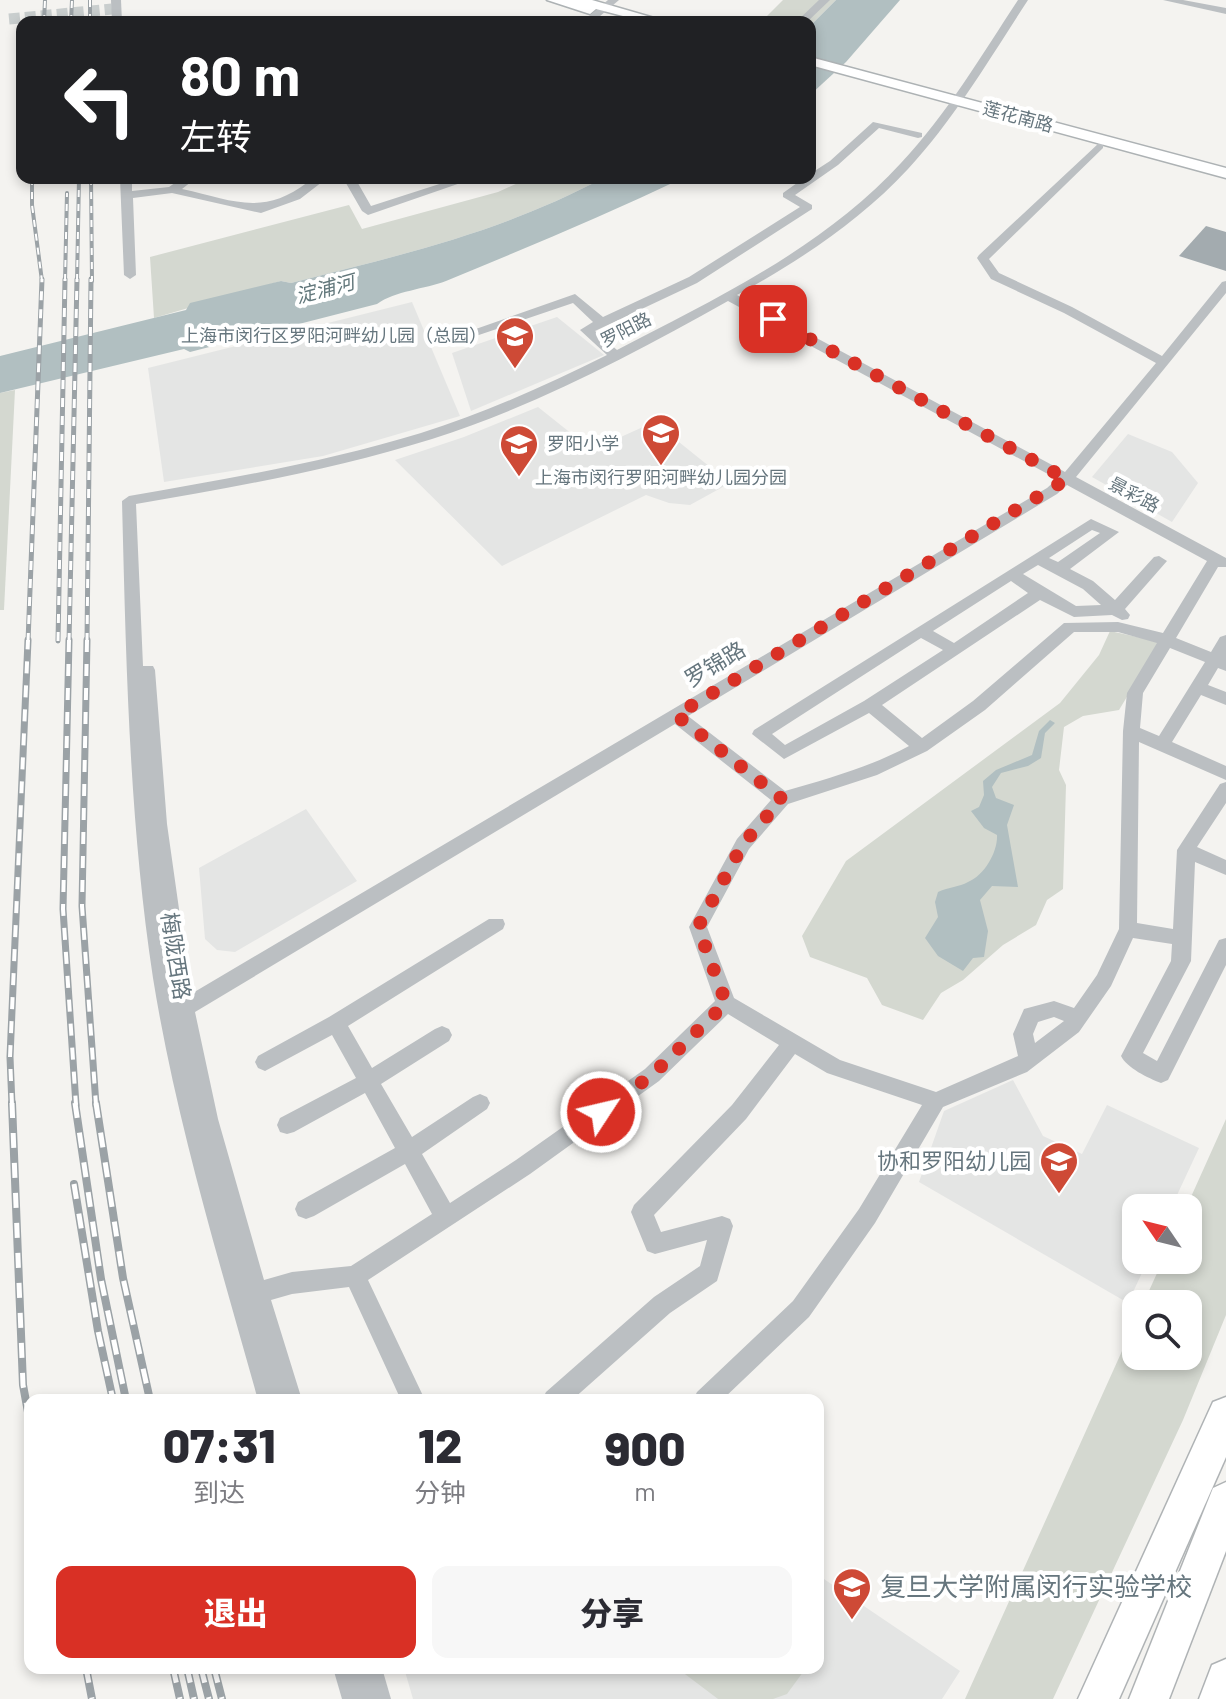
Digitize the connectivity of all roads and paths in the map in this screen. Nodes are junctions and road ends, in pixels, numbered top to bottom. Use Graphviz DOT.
graph roads {
  1 [pos="553,0"];
  2 [pos="577,0"];
  3 [pos="825,0"];
  4 [pos="1023,0"];
  5 [pos="1168,0"];
  6 [pos="606,6"];
  7 [pos="1226,11"];
  8 [pos="624,16"];
  9 [pos="640,16"];
  10 [pos="808,16"];
  11 [pos="816,63"];
  12 [pos="816,70"];
  13 [pos="841,73"];
  14 [pos="954,103"];
  15 [pos="918,135"];
  16 [pos="1099,146"];
  17 [pos="1226,173"];
  18 [pos="816,175"];
  19 [pos="1226,180"];
  20 [pos="126,184"];
  21 [pos="181,184"];
  22 [pos="188,184"];
  23 [pos="313,184"];
  24 [pos="352,184"];
  25 [pos="451,184"];
  26 [pos="803,184"];
  27 [pos="172,190"];
  28 [pos="126,195"];
  29 [pos="130,275"];
  30 [pos="1226,285"];
  31 [pos="729,296"];
  32 [pos="602,323"];
  33 [pos="459,337"];
  34 [pos="616,356"];
  35 [pos="1164,362"];
  36 [pos="1067,479"];
  37 [pos="134,500"];
  38 [pos="1037,558"];
  39 [pos="1159,561"];
  40 [pos="1220,562"];
  41 [pos="1059,569"];
  42 [pos="1012,574"];
  43 [pos="1039,593"];
  44 [pos="1116,609"];
  45 [pos="921,631"];
  46 [pos="1137,632"];
  47 [pos="1167,640"];
  48 [pos="1226,641"];
  49 [pos="955,650"];
  50 [pos="1220,662"];
  51 [pos="1198,687"];
  52 [pos="1226,699"];
  53 [pos="870,705"];
  54 [pos="676,715"];
  55 [pos="1131,731"];
  56 [pos="1162,745"];
  57 [pos="921,746"];
  58 [pos="1226,773"];
  59 [pos="1226,789"];
  60 [pos="782,799"];
  61 [pos="1186,850"];
  62 [pos="1226,868"];
  63 [pos="496,924"];
  64 [pos="1128,929"];
  65 [pos="1182,938"];
  66 [pos="1226,946"];
  67 [pos="726,1003"];
  68 [pos="177,1013"];
  69 [pos="1078,1018"];
  70 [pos="336,1023"];
  71 [pos="442,1035"];
  72 [pos="793,1042"];
  73 [pos="1029,1059"];
  74 [pos="265,1062"];
  75 [pos="369,1081"];
  76 [pos="936,1101"];
  77 [pos="480,1103"];
  78 [pos="287,1125"];
  79 [pos="409,1151"];
  80 [pos="306,1209"];
  81 [pos="446,1217"];
  82 [pos="355,1276"];
  83 [pos="258,1293"];
  84 [pos="268,1394"];
  85 [pos="288,1394"];
  86 [pos="410,1394"];
  87 [pos="561,1394"];
  88 [pos="711,1394"];
  89 [pos="1226,1415"];
  90 [pos="1226,1501"];
  91 [pos="348,1674"];
  92 [pos="371,1674"];
  93 [pos="1226,1679"];
  94 [pos="355,1699"];
  95 [pos="378,1699"];
  96 [pos="1098,1699"];
  97 [pos="1149,1699"];
  98 [pos="1219,1699"];
  1 -- 6 [label="main road"];
  2 -- 6 [label="main road"];
  3 -- 10 [label="street"];
  4 -- 14 [label="street, 罗阳路"];
  5 -- 7 [label="street"];
  6 -- 8 [label="main road"];
  6 -- 9 [label="main road"];
  11 -- 13 [label="main road, 莲花南路"];
  12 -- 13 [label="main road, 莲花南路"];
  13 -- 14 [label="main road, 莲花南路"];
  14 -- 16 [label="main road, 莲花南路"];
  14 -- 17 [label="main road, 莲花南路"];
  14 -- 31 [label="street, 罗阳路"];
  15 -- 18 [label="street"];
  16 -- 19 [label="main road, 莲花南路"];
  16 -- 35 [label="street"];
  20 -- 28 [label="street"];
  21 -- 27 [label="street"];
  22 -- 27 [label="street"];
  23 -- 27 [label="street"];
  24 -- 25 [label="street"];
  26 -- 32 [label="street"];
  27 -- 28 [label="street"];
  28 -- 29 [label="street"];
  30 -- 35 [label="street, 罗锦路"];
  31 -- 34 [label="street, 罗阳路"];
  31 -- 36 [label="street, 景彩路"];
  32 -- 33 [label="street"];
  32 -- 34 [label="street"];
  34 -- 37 [label="street, 罗阳路"];
  35 -- 36 [label="street, 罗锦路"];
  36 -- 40 [label="street, 景彩路"];
  36 -- 54 [label="street, 罗锦路"];
  37 -- 68 [label="street, 梅陇西路"];
  38 -- 41 [label="street"];
  38 -- 41 [label="street"];
  38 -- 42 [label="street"];
  39 -- 44 [label="street"];
  40 -- 47 [label="street"];
  41 -- 44 [label="street"];
  42 -- 43 [label="street"];
  42 -- 45 [label="street"];
  43 -- 44 [label="street"];
  43 -- 49 [label="street"];
  44 -- 46 [label="street"];
  45 -- 49 [label="street"];
  45 -- 53 [label="street"];
  46 -- 47 [label="street"];
  46 -- 57 [label="street"];
  47 -- 50 [label="street"];
  47 -- 55 [label="street"];
  48 -- 50 [label="street"];
  49 -- 53 [label="street"];
  50 -- 51 [label="street"];
  51 -- 52 [label="street"];
  51 -- 56 [label="street"];
  53 -- 57 [label="street"];
  54 -- 60 [label="street"];
  54 -- 68 [label="street, 罗锦路"];
  55 -- 56 [label="street"];
  55 -- 64 [label="street"];
  56 -- 58 [label="street"];
  57 -- 60 [label="street"];
  59 -- 61 [label="street"];
  60 -- 67 [label="street"];
  61 -- 62 [label="street"];
  61 -- 65 [label="street"];
  63 -- 70 [label="street"];
  64 -- 65 [label="street"];
  64 -- 69 [label="street"];
  65 -- 66 [label="street"];
  67 -- 72 [label="street"];
  67 -- 81 [label="street"];
  68 -- 83 [label="street, 梅陇西路"];
  68 -- 84 [label="street, 梅陇西路"];
  69 -- 73 [label="street"];
  69 -- 73 [label="street"];
  70 -- 74 [label="street"];
  70 -- 75 [label="street"];
  71 -- 75 [label="street"];
  72 -- 76 [label="street"];
  72 -- 87 [label="street"];
  73 -- 76 [label="street"];
  75 -- 78 [label="street"];
  75 -- 79 [label="street"];
  76 -- 88 [label="street"];
  77 -- 79 [label="street"];
  79 -- 80 [label="street"];
  79 -- 81 [label="street"];
  81 -- 82 [label="street"];
  82 -- 83 [label="street"];
  82 -- 86 [label="street"];
  83 -- 85 [label="street, 梅陇西路"];
  89 -- 96 [label="highway"];
  90 -- 97 [label="highway"];
  91 -- 94 [label="street"];
  92 -- 95 [label="street"];
  93 -- 98 [label="highway"];
}
